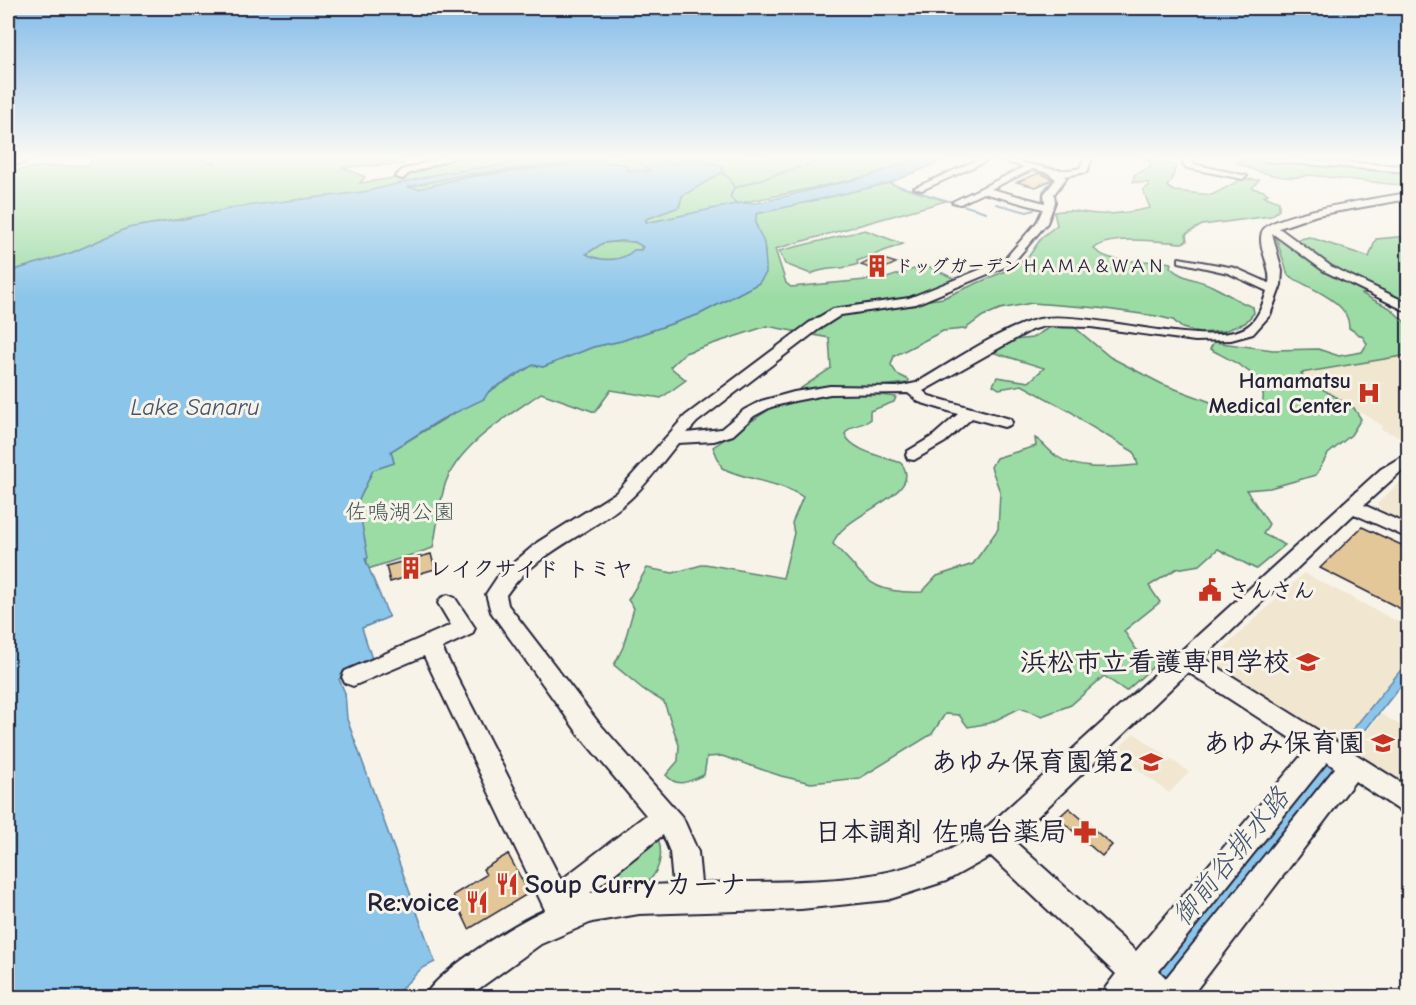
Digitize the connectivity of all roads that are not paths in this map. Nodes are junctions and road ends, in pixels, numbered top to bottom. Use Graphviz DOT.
graph roads {
  1 [pos="1038,205"];
  2 [pos="1356,205"];
  3 [pos="1043,206"];
  4 [pos="1271,227"];
  5 [pos="1183,260"];
  6 [pos="1274,288"];
  7 [pos="1408,309"];
  8 [pos="910,388"];
  9 [pos="968,413"];
  10 [pos="1004,422"];
  11 [pos="672,439"];
  12 [pos="914,455"];
  13 [pos="1408,458"];
  14 [pos="1353,507"];
  15 [pos="1408,532"];
  16 [pos="448,603"];
  17 [pos="429,644"];
  18 [pos="1186,660"];
  19 [pos="353,677"];
  20 [pos="1324,747"];
  21 [pos="1352,765"];
  22 [pos="1408,801"];
  23 [pos="665,817"];
  24 [pos="992,839"];
  25 [pos="688,898"];
  26 [pos="560,910"];
  27 [pos="1138,973"];
  28 [pos="440,998"];
  29 [pos="1117,998"];
  30 [pos="1165,998"];
  31 [pos="1170,998"];
  1 -- 3 [label="street"];
  2 -- 4 [label="street"];
  3 -- 11 [label="street"];
  4 -- 6 [label="street"];
  4 -- 7 [label="street"];
  5 -- 6 [label="street"];
  6 -- 8 [label="street"];
  8 -- 9 [label="street"];
  8 -- 11 [label="street"];
  9 -- 10 [label="street"];
  9 -- 12 [label="street"];
  11 -- 23 [label="street"];
  13 -- 14 [label="street"];
  14 -- 15 [label="street"];
  14 -- 18 [label="street"];
  16 -- 17 [label="street"];
  17 -- 19 [label="street"];
  17 -- 26 [label="street"];
  18 -- 20 [label="street"];
  18 -- 24 [label="street"];
  20 -- 21 [label="street"];
  20 -- 27 [label="street"];
  21 -- 22 [label="street"];
  21 -- 31 [label="street"];
  23 -- 25 [label="street"];
  23 -- 26 [label="street"];
  24 -- 25 [label="street"];
  24 -- 27 [label="street"];
  25 -- 26 [label="street"];
  26 -- 28 [label="street"];
  27 -- 29 [label="street"];
  27 -- 30 [label="street"];
}
